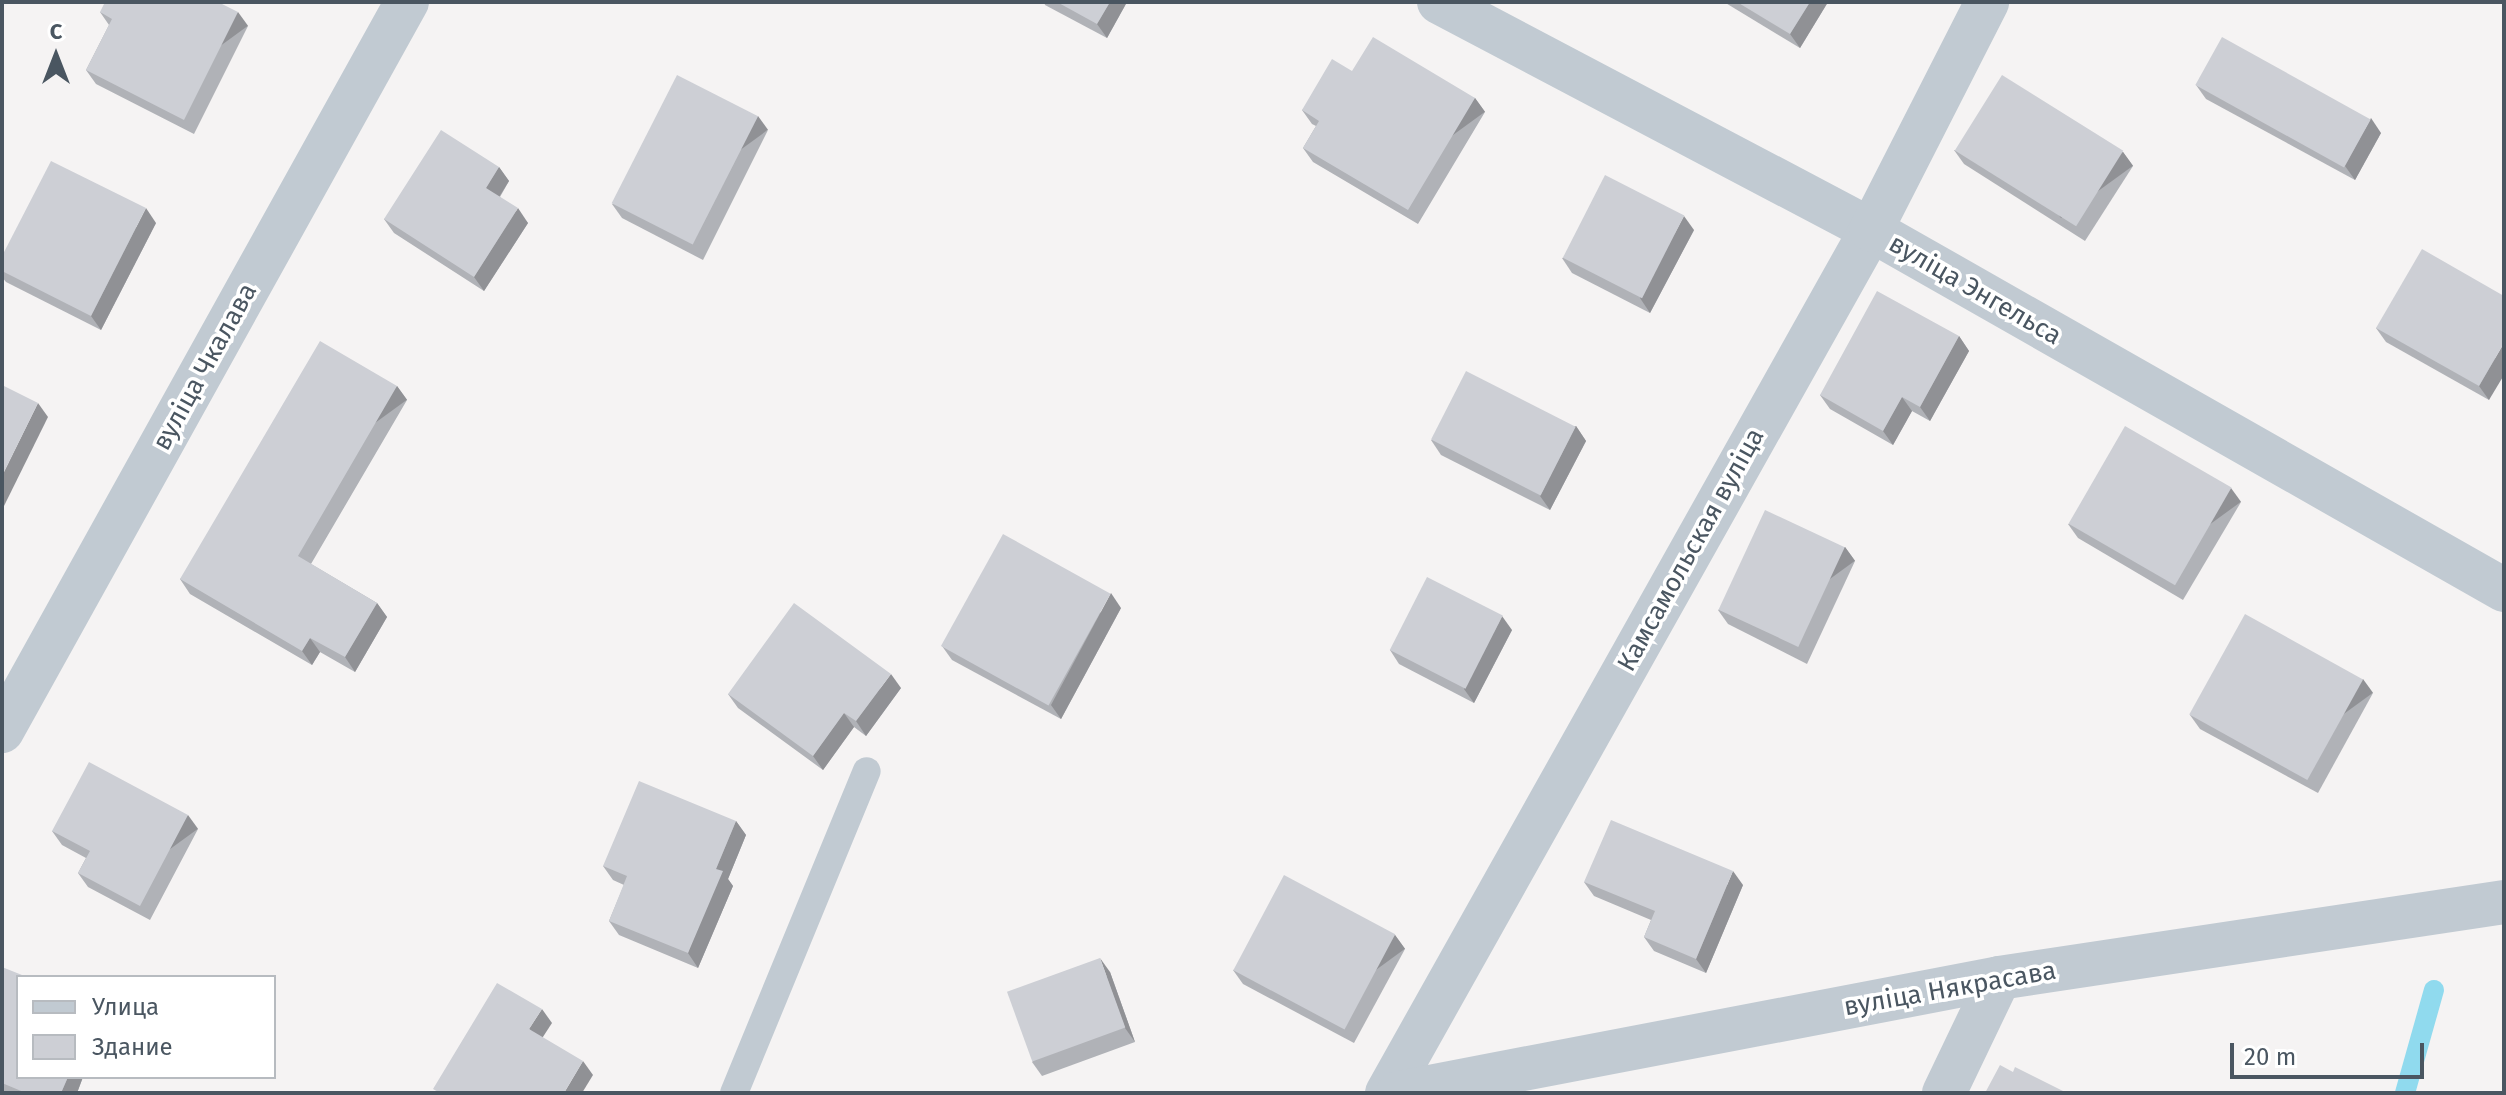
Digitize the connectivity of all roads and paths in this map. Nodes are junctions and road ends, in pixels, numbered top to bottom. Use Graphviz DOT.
graph roads {
  1 [pos="407,2"];
  2 [pos="1439,2"];
  3 [pos="1987,2"];
  4 [pos="1871,230"];
  5 [pos="2504,590"];
  6 [pos="2,731"];
  7 [pos="867,771"];
  8 [pos="2504,902"];
  9 [pos="1999,978"];
  10 [pos="734,1093"];
  11 [pos="1387,1093"];
  12 [pos="1398,1093"];
  13 [pos="1944,1093"];
  1 -- 6 [label="street, вуліца Чкалава"];
  2 -- 4 [label="street, вуліца Энгельса"];
  3 -- 4 [label="street, Камсамольская вуліца"];
  4 -- 5 [label="street, вуліца Энгельса"];
  4 -- 11 [label="street, Камсамольская вуліца"];
  7 -- 10 [label="lane"];
  8 -- 9 [label="street, вуліца Някрасава"];
  9 -- 12 [label="street, вуліца Някрасава"];
  9 -- 13 [label="street"];
}
